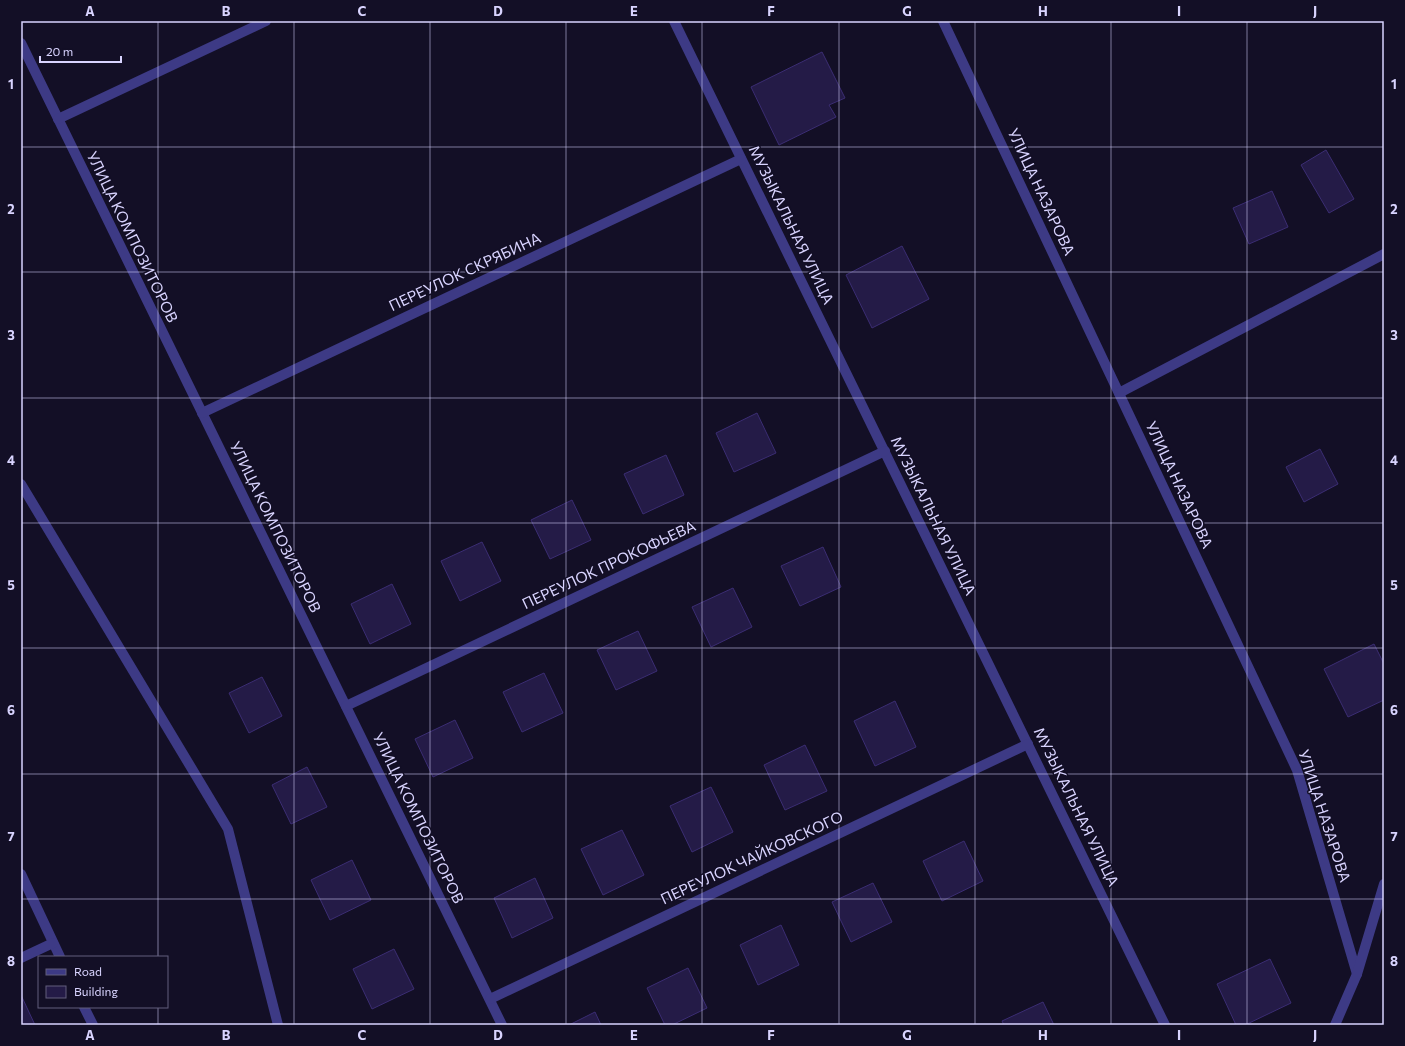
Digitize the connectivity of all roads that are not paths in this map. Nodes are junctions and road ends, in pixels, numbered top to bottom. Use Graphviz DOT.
graph roads {
  1 [pos="266,21"];
  2 [pos="674,21"];
  3 [pos="944,21"];
  4 [pos="21,43"];
  5 [pos="58,119"];
  6 [pos="741,158"];
  7 [pos="1384,254"];
  8 [pos="1119,393"];
  9 [pos="202,412"];
  10 [pos="884,451"];
  11 [pos="21,484"];
  12 [pos="346,706"];
  13 [pos="1028,744"];
  14 [pos="21,874"];
  15 [pos="1384,884"];
  16 [pos="53,943"];
  17 [pos="60,956"];
  18 [pos="21,958"];
  19 [pos="1358,974"];
  20 [pos="490,999"];
  21 [pos="84,1008"];
  22 [pos="93,1025"];
  23 [pos="278,1025"];
  24 [pos="502,1025"];
  25 [pos="1165,1025"];
  26 [pos="1335,1025"];
  1 -- 5 [label="street"];
  2 -- 6 [label="street, МУЗЫКАЛЬНАЯ УЛИЦА"];
  3 -- 8 [label="street, УЛИЦА НАЗАРОВА"];
  4 -- 5 [label="street, УЛИЦА КОМПОЗИТОРОВ"];
  5 -- 9 [label="street, УЛИЦА КОМПОЗИТОРОВ"];
  6 -- 9 [label="street, ПЕРЕУЛОК СКРЯБИНА"];
  6 -- 10 [label="street, МУЗЫКАЛЬНАЯ УЛИЦА"];
  7 -- 8 [label="street"];
  8 -- 19 [label="street, УЛИЦА НАЗАРОВА"];
  9 -- 12 [label="street, УЛИЦА КОМПОЗИТОРОВ"];
  10 -- 12 [label="street, ПЕРЕУЛОК ПРОКОФЬЕВА"];
  10 -- 13 [label="street, МУЗЫКАЛЬНАЯ УЛИЦА"];
  11 -- 23 [label="street"];
  12 -- 20 [label="street, УЛИЦА КОМПОЗИТОРОВ"];
  13 -- 20 [label="street, ПЕРЕУЛОК ЧАЙКОВСКОГО"];
  13 -- 25 [label="street, МУЗЫКАЛЬНАЯ УЛИЦА"];
  14 -- 16 [label="street"];
  15 -- 19 [label="street"];
  16 -- 17 [label="street"];
  16 -- 18 [label="street"];
  19 -- 26 [label="street"];
  20 -- 24 [label="street, УЛИЦА КОМПОЗИТОРОВ"];
  21 -- 22 [label="street"];
}
